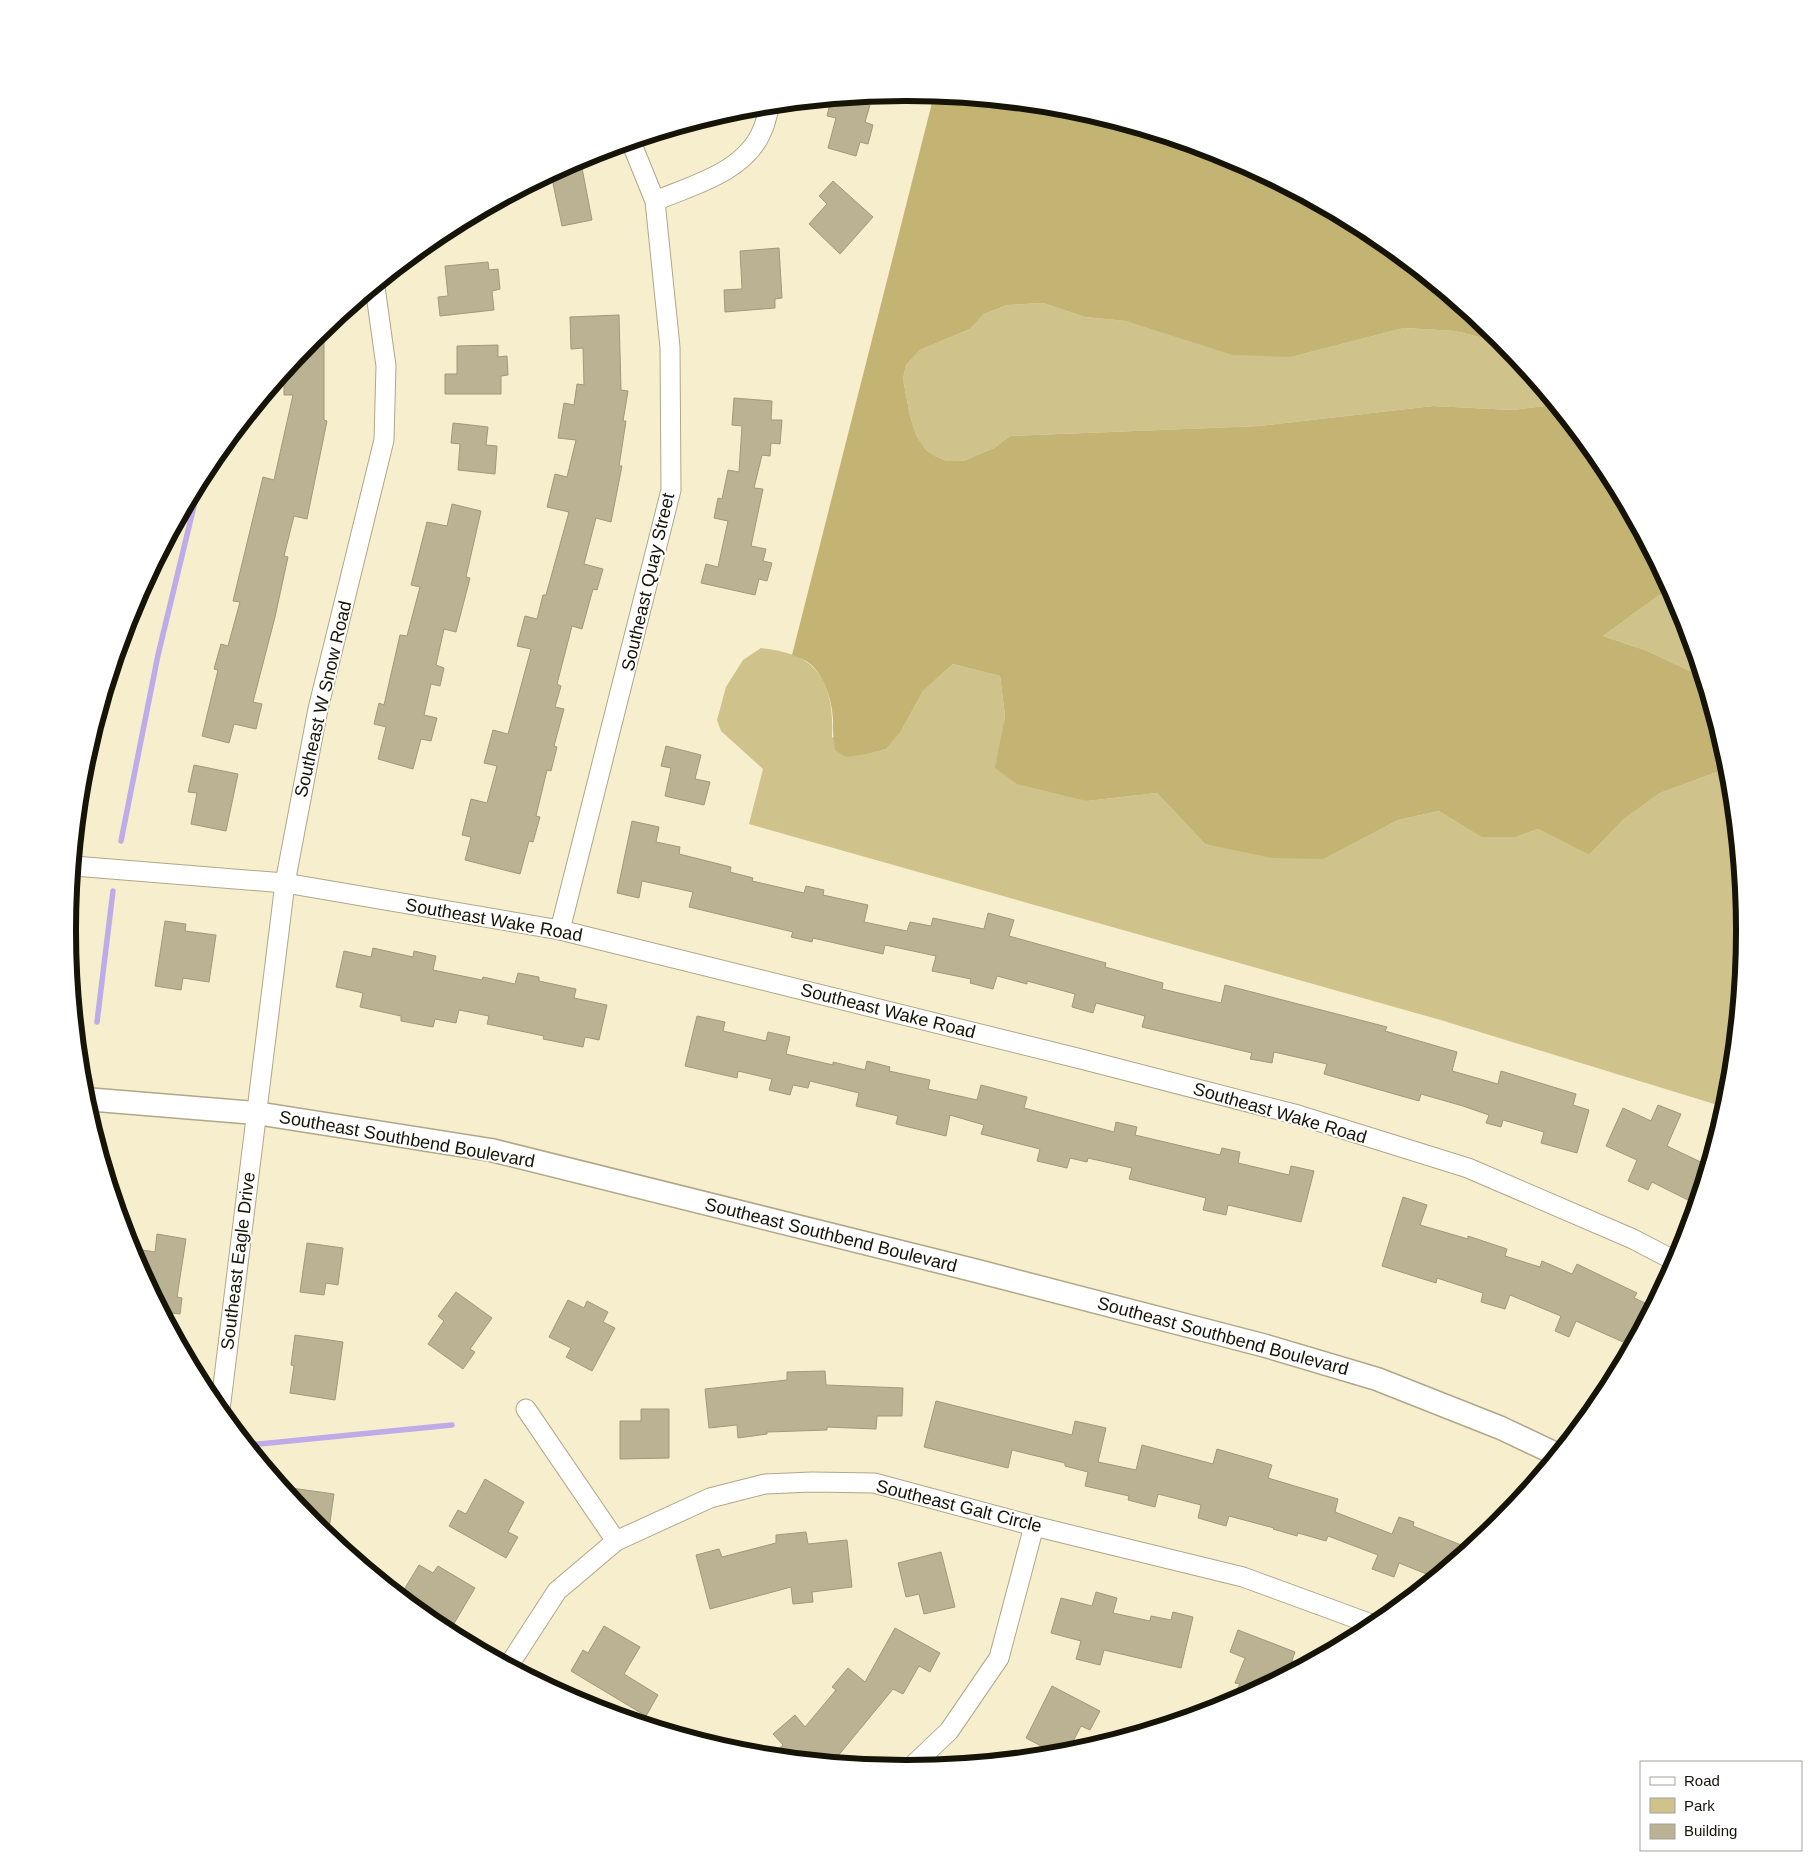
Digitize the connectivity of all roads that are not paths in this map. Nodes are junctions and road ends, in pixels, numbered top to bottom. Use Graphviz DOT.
graph roads {
  1 [pos="768,113"];
  2 [pos="633,147"];
  3 [pos="656,201"];
  4 [pos="376,293"];
  5 [pos="79,866"];
  6 [pos="285,883"];
  7 [pos="560,930"];
  8 [pos="94,1101"];
  9 [pos="256,1113"];
  10 [pos="1669,1257"];
  11 [pos="221,1399"];
  12 [pos="526,1409"];
  13 [pos="1551,1452"];
  14 [pos="1034,1526"];
  15 [pos="616,1541"];
  16 [pos="1361,1624"];
  17 [pos="512,1660"];
  18 [pos="918,1760"];
  1 -- 3 [label="street"];
  2 -- 3 [label="street, Southeast Quay Street"];
  3 -- 7 [label="street, Southeast Quay Street"];
  4 -- 6 [label="street, Southeast W Snow Road"];
  5 -- 6 [label="street, Southeast Wake Road"];
  6 -- 7 [label="street, Southeast Wake Road"];
  6 -- 9 [label="street, Southeast W Snow Road"];
  7 -- 10 [label="street, Southeast Wake Road"];
  8 -- 9 [label="street, Southeast Southbend Boulevard"];
  9 -- 11 [label="street, Southeast Eagle Drive"];
  9 -- 13 [label="street, Southeast Southbend Boulevard"];
  12 -- 15 [label="street"];
  14 -- 15 [label="street, Southeast Galt Circle"];
  14 -- 16 [label="street, Southeast Galt Circle"];
  14 -- 18 [label="street"];
  15 -- 17 [label="street, Southeast Galt Circle"];
}
